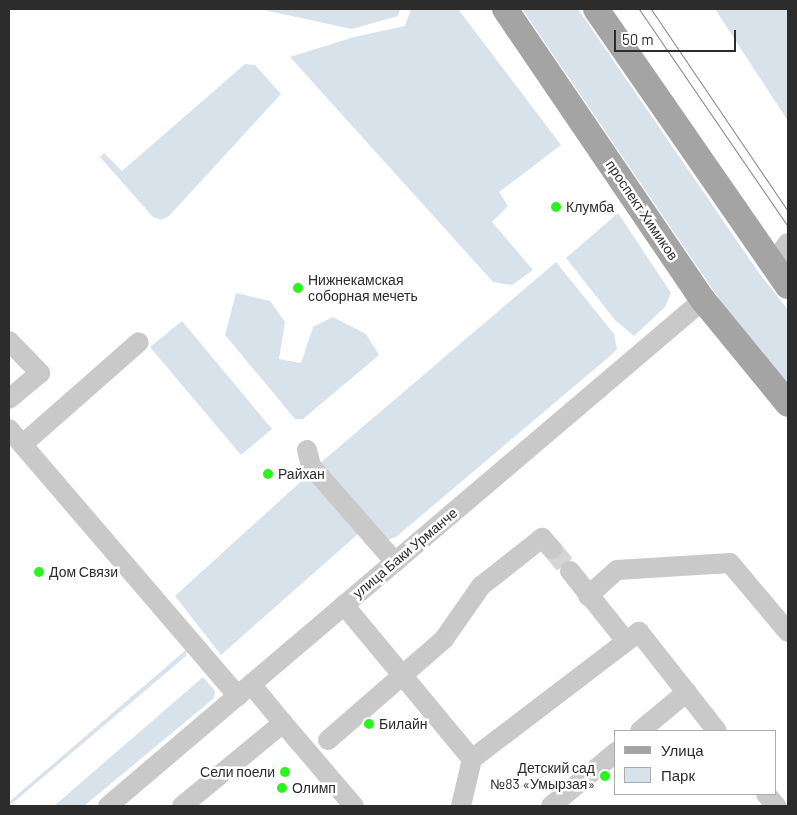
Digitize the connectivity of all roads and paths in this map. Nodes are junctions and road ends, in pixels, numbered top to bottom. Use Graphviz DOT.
graph roads {
  1 [pos="505,9"];
  2 [pos="596,9"];
  3 [pos="788,243"];
  4 [pos="772,264"];
  5 [pos="788,286"];
  6 [pos="703,300"];
  7 [pos="9,340"];
  8 [pos="139,342"];
  9 [pos="9,399"];
  10 [pos="788,404"];
  11 [pos="9,428"];
  12 [pos="23,444"];
  13 [pos="307,450"];
  14 [pos="552,550"];
  15 [pos="395,562"];
  16 [pos="570,571"];
  17 [pos="588,596"];
  18 [pos="344,605"];
  19 [pos="788,632"];
  20 [pos="624,640"];
  21 [pos="402,676"];
  22 [pos="244,690"];
  23 [pos="687,692"];
  24 [pos="283,723"];
  25 [pos="641,730"];
  26 [pos="716,730"];
  27 [pos="328,740"];
  28 [pos="614,754"];
  29 [pos="472,759"];
  30 [pos="767,795"];
  31 [pos="108,806"];
  32 [pos="182,806"];
  33 [pos="354,806"];
  34 [pos="461,806"];
  35 [pos="551,806"];
  36 [pos="776,806"];
  1 -- 6 [label="main road, проспект Химиков"];
  2 -- 4 [label="main road"];
  3 -- 4 [label="street"];
  4 -- 5 [label="main road"];
  6 -- 10 [label="main road, проспект Химиков"];
  6 -- 15 [label="street, улица Баки Урманче"];
  7 -- 9 [label="street"];
  8 -- 12 [label="street"];
  11 -- 12 [label="street"];
  12 -- 22 [label="street"];
  13 -- 15 [label="street"];
  14 -- 21 [label="street"];
  15 -- 18 [label="street, улица Баки Урманче"];
  16 -- 17 [label="street"];
  17 -- 19 [label="street"];
  17 -- 20 [label="street"];
  18 -- 21 [label="street"];
  18 -- 22 [label="street, улица Баки Урманче"];
  20 -- 23 [label="street"];
  20 -- 29 [label="street"];
  21 -- 27 [label="street"];
  21 -- 29 [label="street"];
  22 -- 24 [label="street"];
  22 -- 31 [label="street, улица Баки Урманче"];
  23 -- 25 [label="street"];
  23 -- 26 [label="street"];
  24 -- 32 [label="street"];
  24 -- 33 [label="street"];
  28 -- 35 [label="street"];
  29 -- 34 [label="street"];
  30 -- 36 [label="street"];
}
